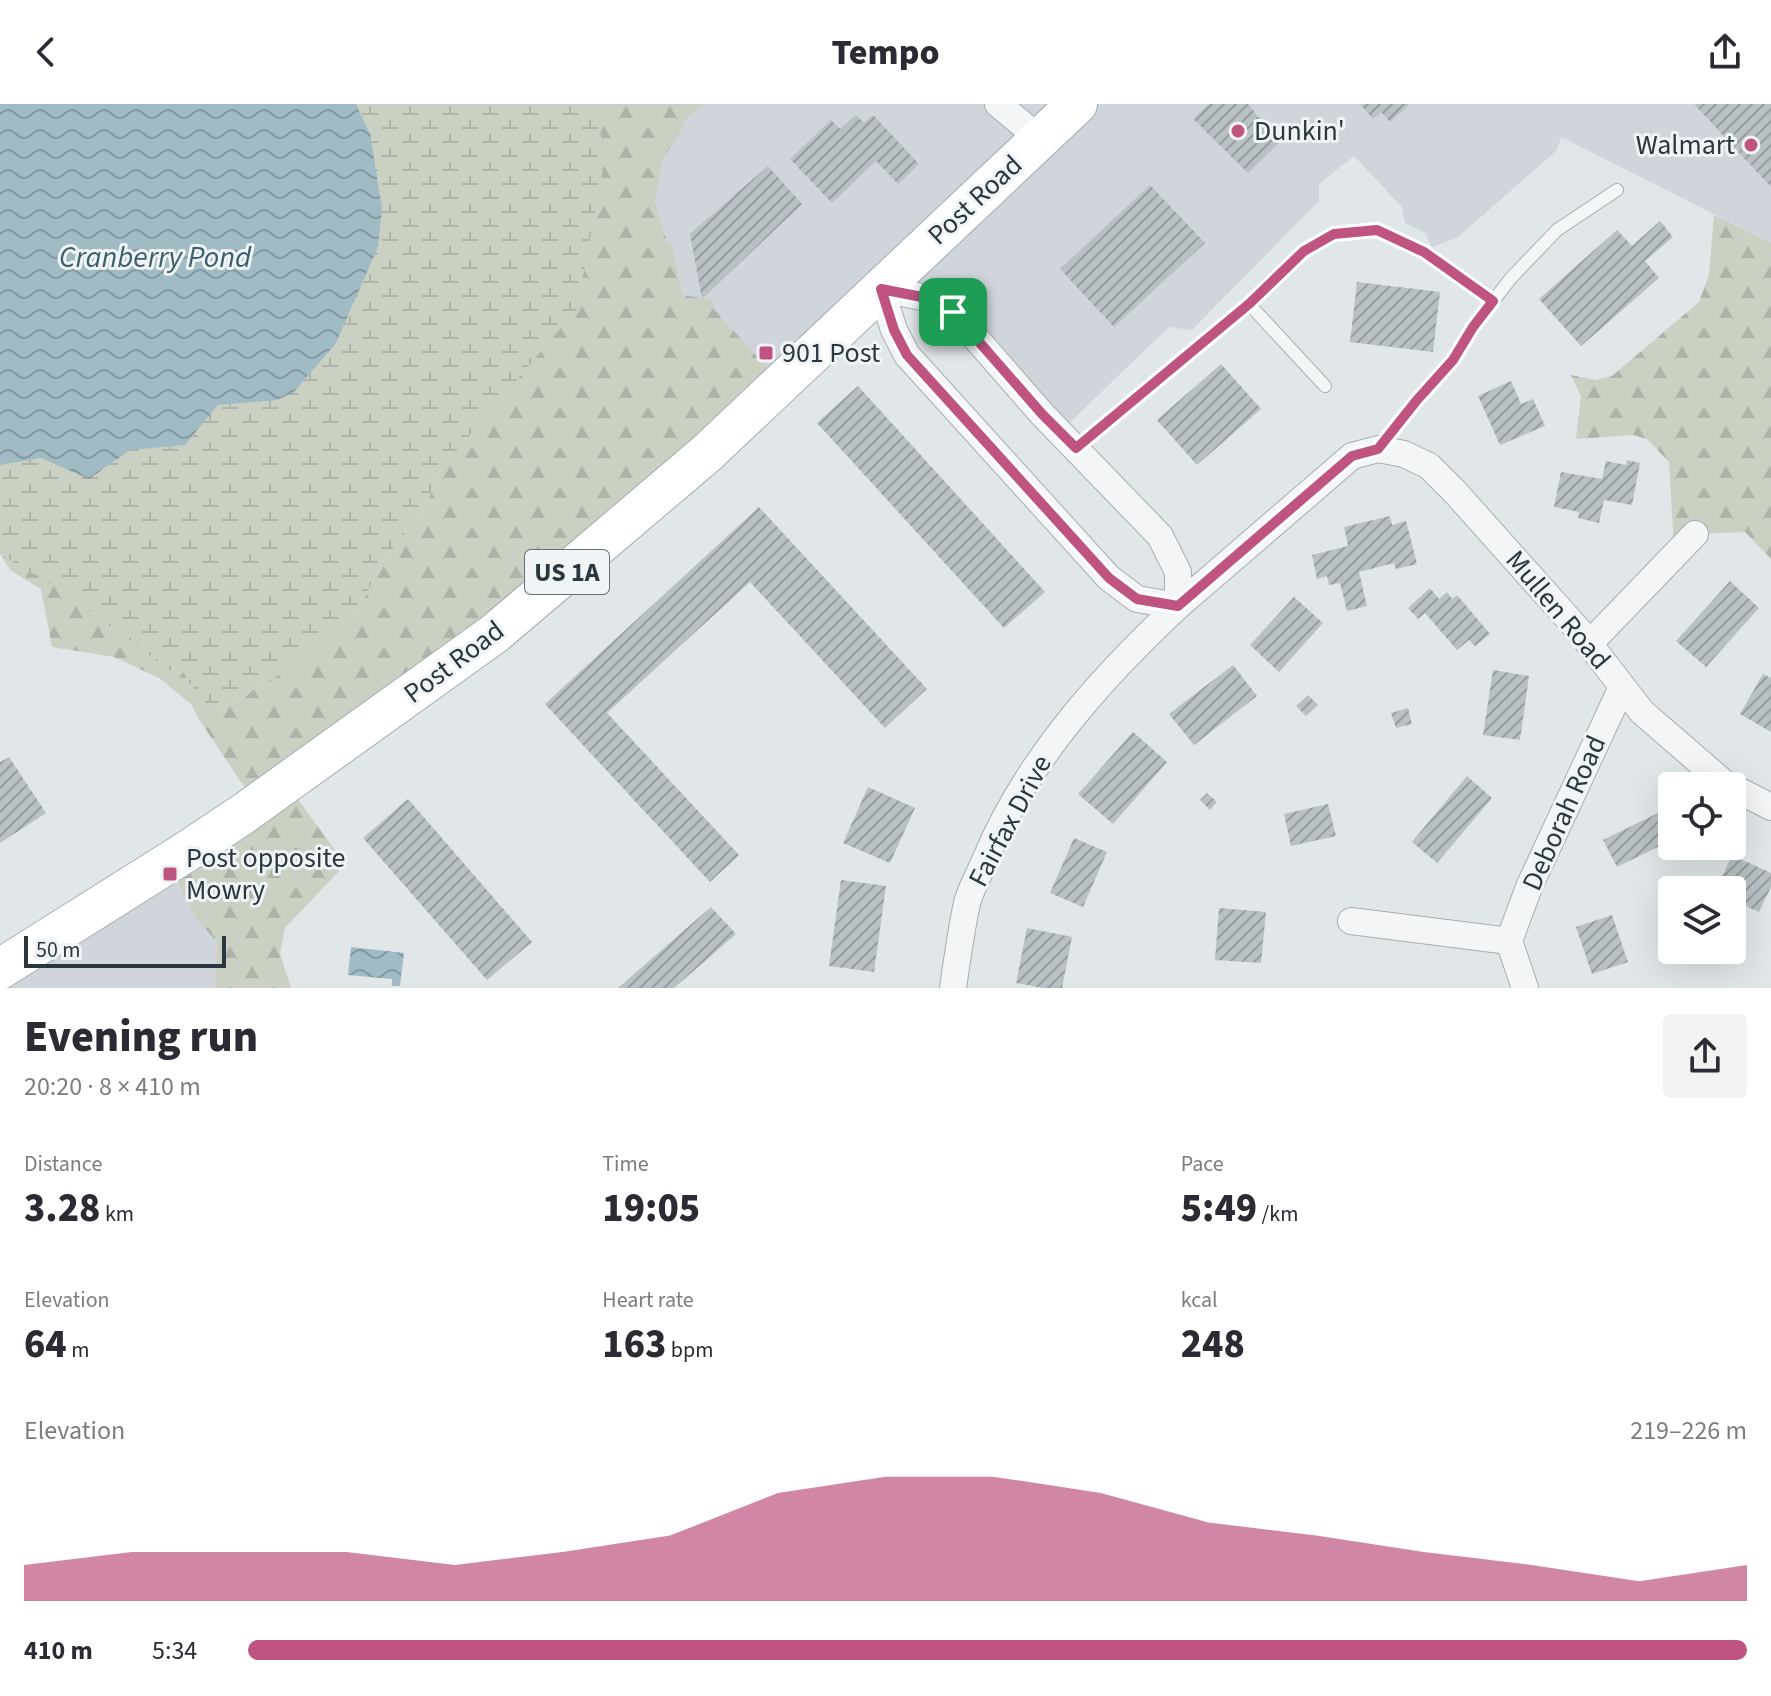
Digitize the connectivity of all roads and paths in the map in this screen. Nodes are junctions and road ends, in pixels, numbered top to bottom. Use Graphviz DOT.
graph roads {
  1 [pos="998,104"];
  2 [pos="1077,104"];
  3 [pos="1040,139"];
  4 [pos="1617,190"];
  5 [pos="881,289"];
  6 [pos="1493,301"];
  7 [pos="1249,304"];
  8 [pos="1325,386"];
  9 [pos="1076,448"];
  10 [pos="1378,449"];
  11 [pos="1695,534"];
  12 [pos="1178,606"];
  13 [pos="1589,644"];
  14 [pos="1622,687"];
  15 [pos="1711,772"];
  16 [pos="1746,794"];
  17 [pos="1771,807"];
  18 [pos="1351,921"];
  19 [pos="1509,941"];
  20 [pos="0,969"];
  21 [pos="953,988"];
  22 [pos="1525,988"];
  1 -- 3 [label="street"];
  2 -- 3 [label="main road, Post Road / US 1A"];
  3 -- 5 [label="main road, Post Road / US 1A"];
  4 -- 6 [label="lane"];
  5 -- 9 [label="street"];
  5 -- 12 [label="street"];
  5 -- 20 [label="main road, Post Road / US 1A"];
  6 -- 7 [label="lane"];
  6 -- 10 [label="lane"];
  7 -- 8 [label="lane"];
  7 -- 9 [label="lane"];
  9 -- 12 [label="street"];
  10 -- 12 [label="street, Fairfax Drive"];
  10 -- 13 [label="street, Mullen Road"];
  11 -- 13 [label="street"];
  12 -- 21 [label="street, Fairfax Drive"];
  13 -- 14 [label="street, Mullen Road"];
  14 -- 15 [label="street, Mullen Road"];
  14 -- 19 [label="street, Deborah Road"];
  16 -- 17 [label="street, Mullen Road"];
  18 -- 19 [label="street"];
  19 -- 22 [label="street"];
}
